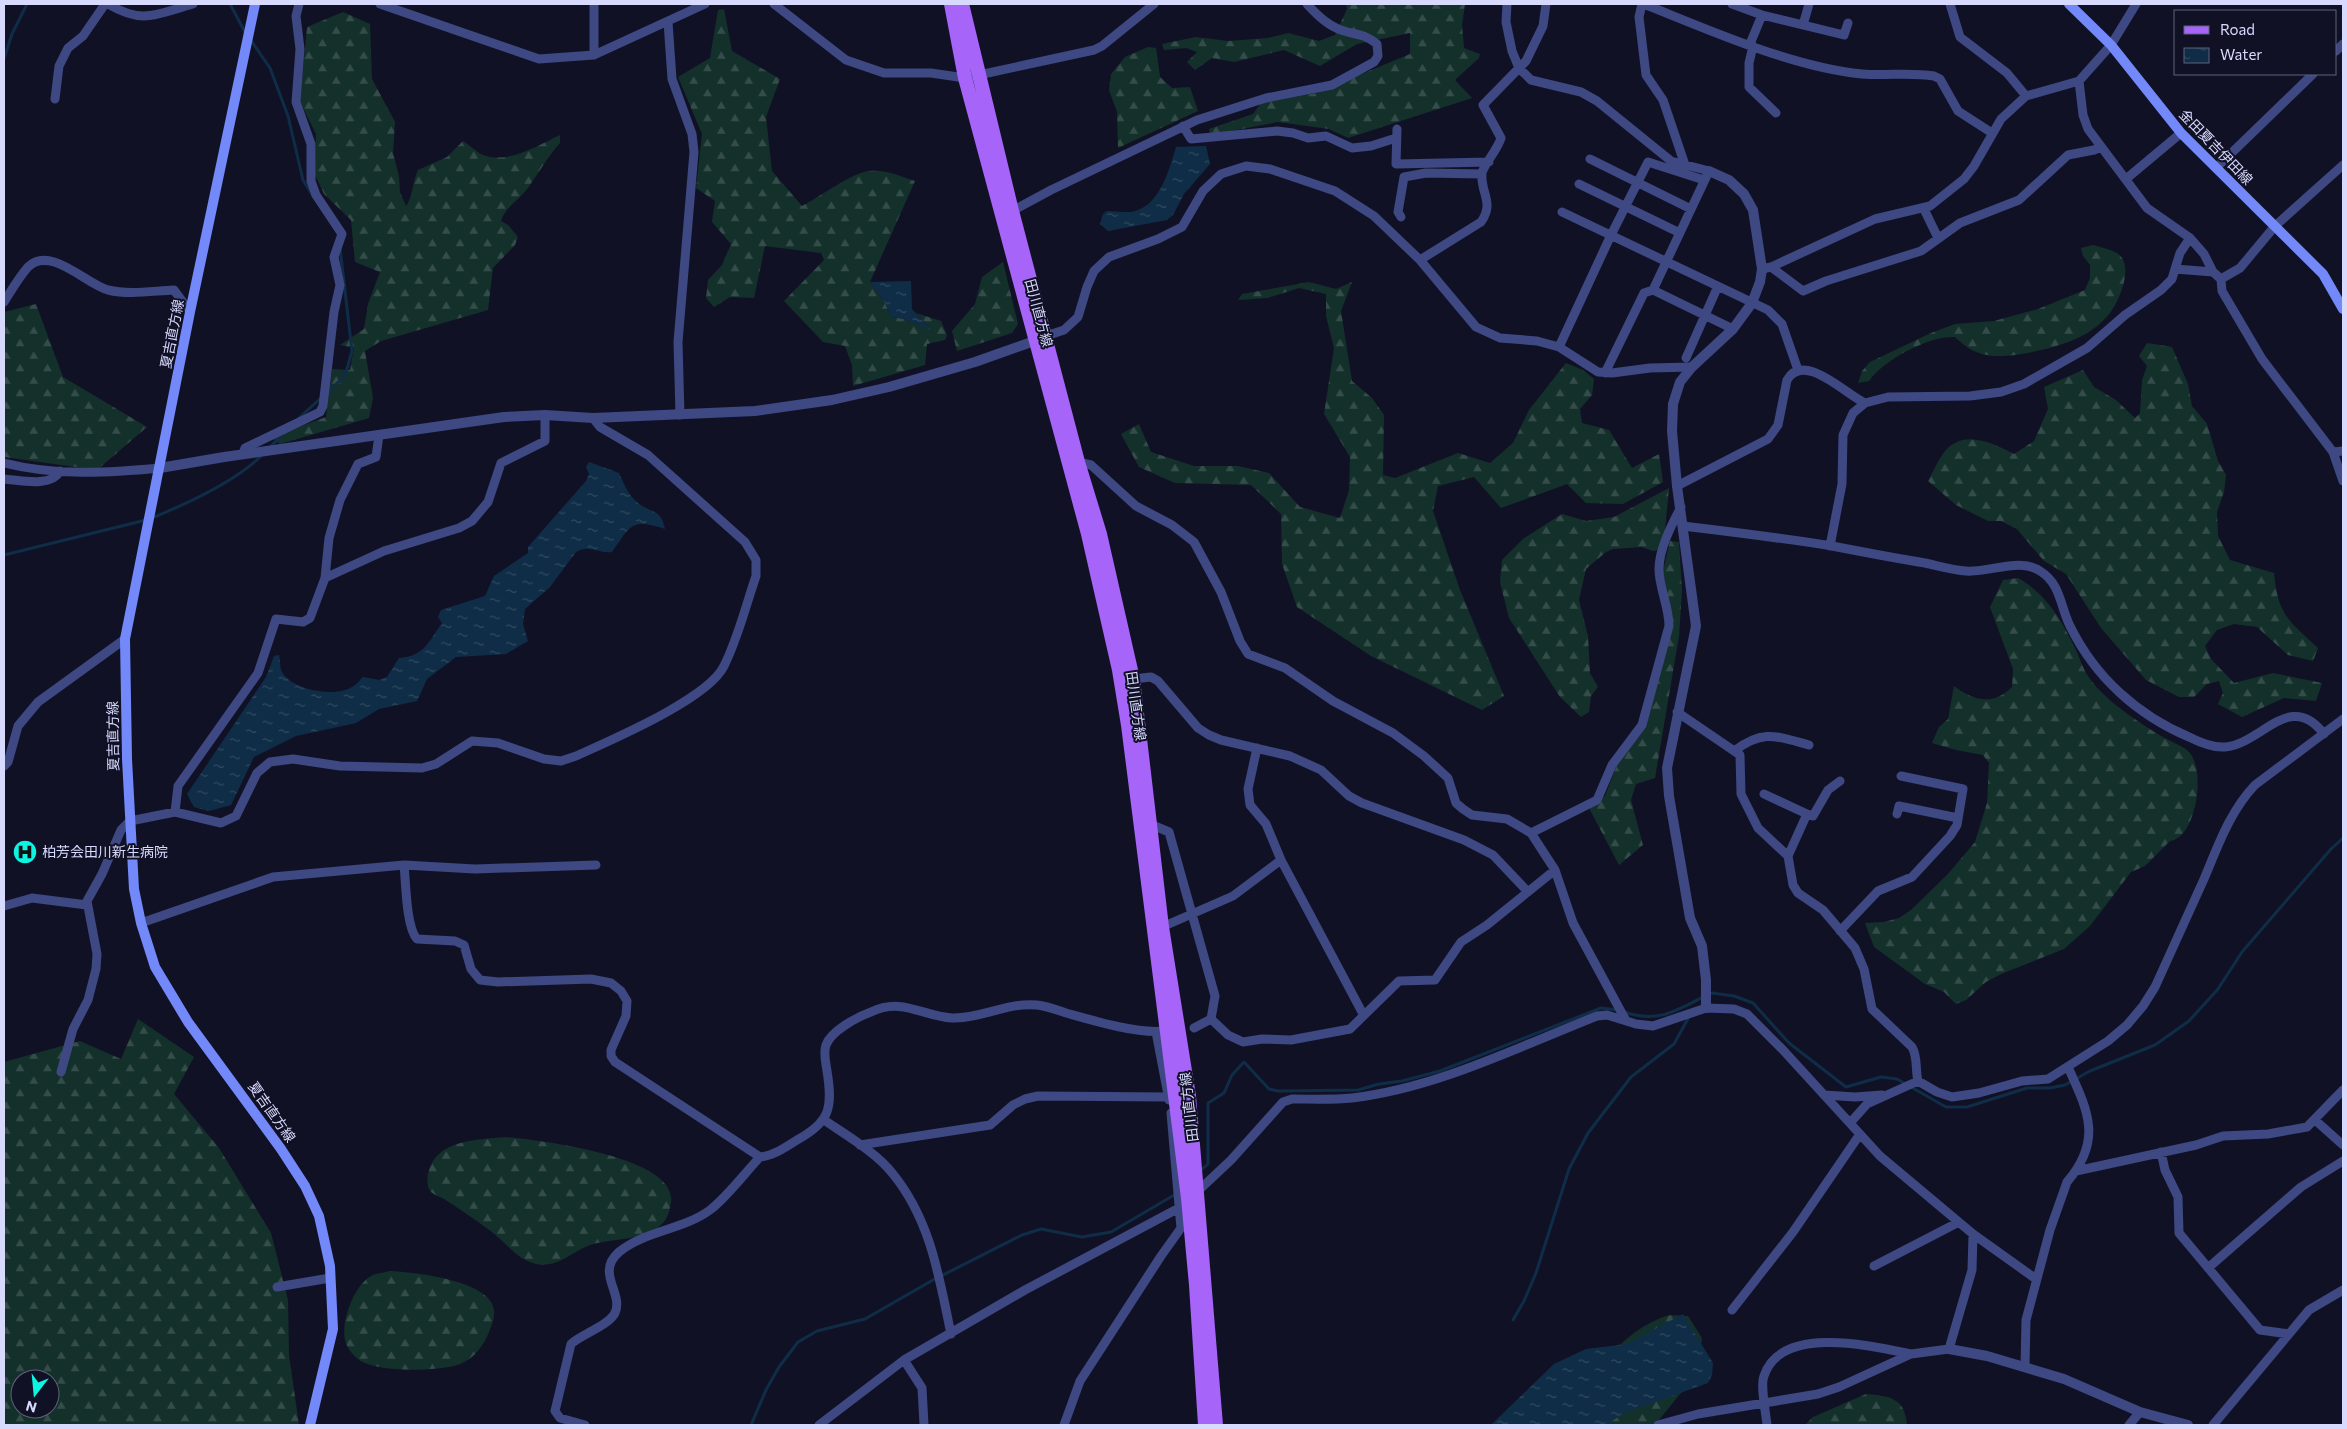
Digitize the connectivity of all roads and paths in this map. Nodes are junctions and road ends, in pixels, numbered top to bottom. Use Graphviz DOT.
graph roads {
  1 [pos="104,4"];
  2 [pos="108,4"];
  3 [pos="193,4"];
  4 [pos="256,4"];
  5 [pos="299,4"];
  6 [pos="380,4"];
  7 [pos="594,4"];
  8 [pos="705,4"];
  9 [pos="774,4"];
  10 [pos="951,4"];
  11 [pos="962,4"];
  12 [pos="1154,4"];
  13 [pos="1307,4"];
  14 [pos="1507,4"];
  15 [pos="1546,4"];
  16 [pos="1643,4"];
  17 [pos="1732,4"];
  18 [pos="1808,4"];
  19 [pos="1950,4"];
  20 [pos="2069,4"];
  21 [pos="2136,4"];
  22 [pos="1762,15"];
  23 [pos="668,22"];
  24 [pos="1848,23"];
  25 [pos="1803,25"];
  26 [pos="1751,45"];
  27 [pos="2111,46"];
  28 [pos="594,55"];
  29 [pos="1519,68"];
  30 [pos="2312,75"];
  31 [pos="979,76"];
  32 [pos="965,78"];
  33 [pos="2079,81"];
  34 [pos="2026,96"];
  35 [pos="55,99"];
  36 [pos="1776,113"];
  37 [pos="1183,126"];
  38 [pos="1992,133"];
  39 [pos="2181,133"];
  40 [pos="2101,147"];
  41 [pos="1590,159"];
  42 [pos="1488,162"];
  43 [pos="1685,165"];
  44 [pos="2343,166"];
  45 [pos="2216,168"];
  46 [pos="1482,174"];
  47 [pos="1707,175"];
  48 [pos="2126,179"];
  49 [pos="1638,182"];
  50 [pos="1579,184"];
  51 [pos="1625,207"];
  52 [pos="1691,208"];
  53 [pos="1924,209"];
  54 [pos="1012,211"];
  55 [pos="1562,212"];
  56 [pos="1401,217"];
  57 [pos="2275,226"];
  58 [pos="1680,232"];
  59 [pos="1611,235"];
  60 [pos="1938,238"];
  61 [pos="2190,238"];
  62 [pos="1420,260"];
  63 [pos="1666,261"];
  64 [pos="1767,268"];
  65 [pos="2175,269"];
  66 [pos="2213,272"];
  67 [pos="2221,278"];
  68 [pos="1718,286"];
  69 [pos="1653,290"];
  70 [pos="4,302"];
  71 [pos="1752,303"];
  72 [pos="2343,309"];
  73 [pos="190,312"];
  74 [pos="1705,314"];
  75 [pos="1733,329"];
  76 [pos="1040,338"];
  77 [pos="1559,347"];
  78 [pos="1689,363"];
  79 [pos="1798,370"];
  80 [pos="1605,373"];
  81 [pos="1865,403"];
  82 [pos="680,415"];
  83 [pos="545,416"];
  84 [pos="593,418"];
  85 [pos="379,435"];
  86 [pos="2343,451"];
  87 [pos="2333,452"];
  88 [pos="243,454"];
  89 [pos="1078,462"];
  90 [pos="4,463"];
  91 [pos="160,468"];
  92 [pos="60,471"];
  93 [pos="4,479"];
  94 [pos="2343,481"];
  95 [pos="1677,486"];
  96 [pos="1682,507"];
  97 [pos="1682,526"];
  98 [pos="1830,546"];
  99 [pos="325,578"];
  100 [pos="125,639"];
  101 [pos="1133,680"];
  102 [pos="2343,711"];
  103 [pos="1677,712"];
  104 [pos="2340,720"];
  105 [pos="2324,734"];
  106 [pos="1809,745"];
  107 [pos="1257,748"];
  108 [pos="1734,751"];
  109 [pos="4,766"];
  110 [pos="1901,776"];
  111 [pos="1840,781"];
  112 [pos="1764,794"];
  113 [pos="175,812"];
  114 [pos="1807,814"];
  115 [pos="1897,814"];
  116 [pos="1958,818"];
  117 [pos="130,821"];
  118 [pos="1150,824"];
  119 [pos="1531,833"];
  120 [pos="1788,856"];
  121 [pos="1281,860"];
  122 [pos="404,865"];
  123 [pos="596,865"];
  124 [pos="1555,870"];
  125 [pos="1528,892"];
  126 [pos="88,905"];
  127 [pos="4,906"];
  128 [pos="141,923"];
  129 [pos="1162,927"];
  130 [pos="1840,931"];
  131 [pos="1706,1005"];
  132 [pos="1363,1014"];
  133 [pos="1211,1019"];
  134 [pos="1625,1019"];
  135 [pos="1194,1028"];
  136 [pos="2070,1070"];
  137 [pos="61,1072"];
  138 [pos="1917,1082"];
  139 [pos="2343,1090"];
  140 [pos="1890,1094"];
  141 [pos="1824,1095"];
  142 [pos="1169,1097"];
  143 [pos="824,1120"];
  144 [pos="2315,1120"];
  145 [pos="1850,1123"];
  146 [pos="1860,1134"];
  147 [pos="860,1145"];
  148 [pos="2343,1146"];
  149 [pos="2161,1152"];
  150 [pos="760,1157"];
  151 [pos="2343,1160"];
  152 [pos="2076,1171"];
  153 [pos="1198,1191"];
  154 [pos="1180,1208"];
  155 [pos="1959,1222"];
  156 [pos="1973,1234"];
  157 [pos="1874,1266"];
  158 [pos="2208,1268"];
  159 [pos="330,1278"];
  160 [pos="2036,1279"];
  161 [pos="277,1287"];
  162 [pos="2343,1290"];
  163 [pos="1732,1310"];
  164 [pos="950,1334"];
  165 [pos="2289,1334"];
  166 [pos="1949,1349"];
  167 [pos="1911,1354"];
  168 [pos="904,1360"];
  169 [pos="2025,1367"];
  170 [pos="1766,1403"];
  171 [pos="2140,1412"];
  172 [pos="310,1425"];
  173 [pos="585,1425"];
  174 [pos="819,1425"];
  175 [pos="924,1425"];
  176 [pos="1064,1425"];
  177 [pos="1205,1425"];
  178 [pos="1216,1425"];
  179 [pos="1658,1425"];
  180 [pos="1767,1425"];
  181 [pos="2129,1425"];
  182 [pos="2188,1425"];
  183 [pos="2213,1425"];
  1 -- 35 [label="street"];
  2 -- 3 [label="street"];
  4 -- 73 [label="main road, 夏吉直方線"];
  5 -- 88 [label="street"];
  6 -- 28 [label="street"];
  7 -- 28 [label="street"];
  8 -- 23 [label="street"];
  9 -- 32 [label="street"];
  10 -- 32 [label="main road, 田川直方線"];
  11 -- 31 [label="main road, 田川直方線"];
  12 -- 31 [label="street"];
  13 -- 37 [label="street"];
  14 -- 29 [label="street"];
  15 -- 29 [label="street"];
  16 -- 26 [label="street"];
  16 -- 43 [label="street"];
  17 -- 22 [label="street"];
  18 -- 25 [label="street"];
  19 -- 34 [label="street"];
  20 -- 27 [label="main road, 金田夏吉伊田線"];
  21 -- 27 [label="street"];
  22 -- 25 [label="street"];
  22 -- 26 [label="street"];
  23 -- 28 [label="street"];
  23 -- 82 [label="street"];
  24 -- 25 [label="street"];
  26 -- 36 [label="street"];
  26 -- 38 [label="street"];
  27 -- 33 [label="street"];
  27 -- 39 [label="main road, 金田夏吉伊田線"];
  29 -- 42 [label="street"];
  29 -- 43 [label="street"];
  30 -- 45 [label="street"];
  31 -- 32 [label="street"];
  31 -- 54 [label="main road, 田川直方線"];
  32 -- 76 [label="main road, 田川直方線"];
  33 -- 34 [label="street"];
  33 -- 40 [label="street"];
  34 -- 38 [label="street"];
  37 -- 42 [label="street"];
  37 -- 54 [label="street"];
  38 -- 53 [label="street"];
  39 -- 45 [label="main road, 金田夏吉伊田線"];
  39 -- 48 [label="street"];
  40 -- 48 [label="street"];
  40 -- 60 [label="street"];
  41 -- 49 [label="street"];
  42 -- 46 [label="street"];
  43 -- 47 [label="street"];
  44 -- 57 [label="street"];
  45 -- 57 [label="main road, 金田夏吉伊田線"];
  46 -- 56 [label="street"];
  46 -- 62 [label="street"];
  47 -- 49 [label="street"];
  47 -- 52 [label="street"];
  47 -- 64 [label="street"];
  48 -- 61 [label="street"];
  49 -- 51 [label="street"];
  49 -- 52 [label="street"];
  50 -- 51 [label="street"];
  51 -- 58 [label="street"];
  51 -- 59 [label="street"];
  52 -- 58 [label="street"];
  53 -- 60 [label="street"];
  53 -- 64 [label="street"];
  54 -- 76 [label="main road, 田川直方線"];
  55 -- 59 [label="street"];
  57 -- 67 [label="street"];
  57 -- 72 [label="main road, 金田夏吉伊田線"];
  58 -- 63 [label="street"];
  59 -- 63 [label="street"];
  59 -- 77 [label="street"];
  60 -- 64 [label="street"];
  61 -- 65 [label="street"];
  61 -- 66 [label="street"];
  62 -- 76 [label="street"];
  62 -- 77 [label="street"];
  63 -- 68 [label="street"];
  63 -- 69 [label="street"];
  64 -- 71 [label="street"];
  65 -- 66 [label="street"];
  65 -- 81 [label="street"];
  66 -- 67 [label="street"];
  67 -- 87 [label="street"];
  68 -- 71 [label="street"];
  68 -- 74 [label="street"];
  69 -- 74 [label="street"];
  69 -- 80 [label="street"];
  70 -- 73 [label="street"];
  71 -- 75 [label="street"];
  71 -- 79 [label="street"];
  73 -- 91 [label="main road, 夏吉直方線"];
  74 -- 75 [label="street"];
  74 -- 78 [label="street"];
  75 -- 78 [label="street"];
  76 -- 82 [label="street"];
  76 -- 89 [label="main road, 田川直方線"];
  76 -- 177 [label="main road, 田川直方線"];
  77 -- 80 [label="street"];
  78 -- 80 [label="street"];
  78 -- 95 [label="street"];
  79 -- 81 [label="street"];
  79 -- 95 [label="street"];
  81 -- 98 [label="street"];
  82 -- 84 [label="street"];
  83 -- 84 [label="street"];
  83 -- 85 [label="street"];
  83 -- 99 [label="street"];
  84 -- 113 [label="street"];
  85 -- 88 [label="street"];
  85 -- 99 [label="street"];
  86 -- 87 [label="street"];
  87 -- 94 [label="street"];
  88 -- 91 [label="street"];
  89 -- 101 [label="main road, 田川直方線"];
  89 -- 119 [label="street"];
  90 -- 92 [label="street"];
  91 -- 92 [label="street"];
  91 -- 100 [label="main road, 夏吉直方線"];
  92 -- 93 [label="street"];
  95 -- 96 [label="street"];
  96 -- 97 [label="street"];
  96 -- 119 [label="street"];
  97 -- 98 [label="street"];
  97 -- 103 [label="street"];
  98 -- 105 [label="street"];
  99 -- 113 [label="street"];
  100 -- 109 [label="street"];
  100 -- 117 [label="main road, 夏吉直方線"];
  101 -- 107 [label="street"];
  101 -- 118 [label="main road, 田川直方線"];
  102 -- 104 [label="street"];
  103 -- 108 [label="street"];
  103 -- 131 [label="street"];
  104 -- 105 [label="street"];
  105 -- 136 [label="street"];
  106 -- 108 [label="street"];
  107 -- 121 [label="street"];
  107 -- 125 [label="street"];
  108 -- 120 [label="street"];
  110 -- 116 [label="street"];
  111 -- 114 [label="street"];
  112 -- 114 [label="street"];
  113 -- 117 [label="street"];
  114 -- 120 [label="street"];
  115 -- 116 [label="street"];
  116 -- 130 [label="street"];
  117 -- 126 [label="street"];
  117 -- 128 [label="main road, 夏吉直方線"];
  118 -- 129 [label="main road, 田川直方線"];
  118 -- 133 [label="street"];
  119 -- 124 [label="street"];
  120 -- 130 [label="street"];
  121 -- 129 [label="street"];
  121 -- 132 [label="street"];
  122 -- 123 [label="street"];
  122 -- 128 [label="street"];
  122 -- 150 [label="street"];
  124 -- 125 [label="street"];
  124 -- 134 [label="street"];
  125 -- 132 [label="street"];
  126 -- 127 [label="street"];
  126 -- 137 [label="street"];
  128 -- 159 [label="main road, 夏吉直方線"];
  129 -- 153 [label="main road, 田川直方線"];
  130 -- 138 [label="street"];
  131 -- 134 [label="street"];
  131 -- 141 [label="street"];
  132 -- 133 [label="street"];
  133 -- 135 [label="street"];
  134 -- 153 [label="street"];
  136 -- 138 [label="street"];
  136 -- 152 [label="street"];
  138 -- 140 [label="street"];
  139 -- 144 [label="street"];
  140 -- 141 [label="street"];
  140 -- 145 [label="street"];
  141 -- 145 [label="street"];
  142 -- 143 [label="street"];
  142 -- 147 [label="street"];
  142 -- 154 [label="street"];
  143 -- 147 [label="street"];
  143 -- 150 [label="street"];
  144 -- 148 [label="street"];
  144 -- 149 [label="street"];
  145 -- 146 [label="street"];
  146 -- 155 [label="street"];
  146 -- 163 [label="street"];
  147 -- 164 [label="street"];
  149 -- 152 [label="street"];
  149 -- 158 [label="street"];
  150 -- 173 [label="street"];
  151 -- 158 [label="street"];
  152 -- 160 [label="street"];
  153 -- 178 [label="main road, 田川直方線"];
  154 -- 164 [label="street"];
  154 -- 176 [label="street"];
  155 -- 156 [label="street"];
  155 -- 157 [label="street"];
  156 -- 160 [label="street"];
  156 -- 166 [label="street"];
  158 -- 165 [label="street"];
  159 -- 161 [label="street"];
  159 -- 172 [label="main road, 夏吉直方線"];
  160 -- 169 [label="street"];
  162 -- 165 [label="street"];
  164 -- 168 [label="street"];
  165 -- 183 [label="street"];
  166 -- 167 [label="street"];
  166 -- 169 [label="street"];
  167 -- 170 [label="street"];
  167 -- 170 [label="street"];
  168 -- 174 [label="street"];
  168 -- 175 [label="street"];
  169 -- 171 [label="street"];
  170 -- 179 [label="street"];
  170 -- 180 [label="street"];
  171 -- 181 [label="street"];
  171 -- 182 [label="street"];
}
